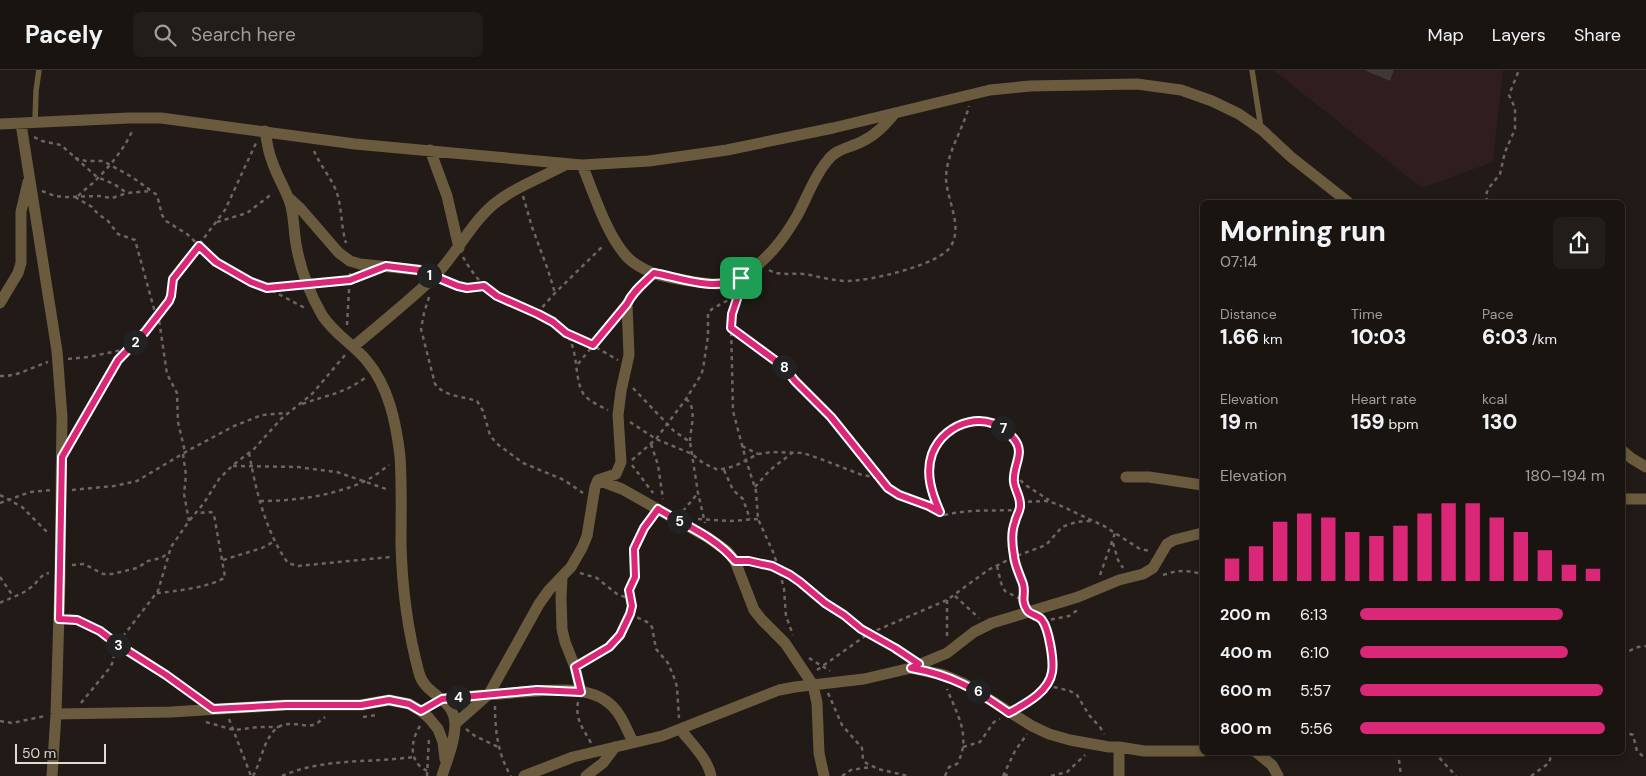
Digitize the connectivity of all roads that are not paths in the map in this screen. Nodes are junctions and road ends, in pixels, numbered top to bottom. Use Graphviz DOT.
graph roads {
  1 [pos="39,70"];
  2 [pos="1252,70"];
  3 [pos="895,113"];
  4 [pos="35,123"];
  5 [pos="0,124"];
  6 [pos="21,127"];
  7 [pos="1262,130"];
  8 [pos="263,131"];
  9 [pos="430,150"];
  10 [pos="567,164"];
  11 [pos="582,164"];
  12 [pos="30,177"];
  13 [pos="285,191"];
  14 [pos="1345,200"];
  15 [pos="458,248"];
  16 [pos="435,278"];
  17 [pos="0,303"];
  18 [pos="627,304"];
  19 [pos="349,343"];
  20 [pos="1625,453"];
  21 [pos="1646,466"];
  22 [pos="1126,478"];
  23 [pos="598,480"];
  24 [pos="1200,485"];
  25 [pos="1625,499"];
  26 [pos="1646,499"];
  27 [pos="1200,534"];
  28 [pos="562,578"];
  29 [pos="915,666"];
  30 [pos="812,682"];
  31 [pos="581,692"];
  32 [pos="492,694"];
  33 [pos="442,699"];
  34 [pos="56,714"];
  35 [pos="456,723"];
  36 [pos="680,730"];
  37 [pos="633,742"];
  38 [pos="615,747"];
  39 [pos="1119,747"];
  40 [pos="1200,751"];
  41 [pos="1260,755"];
  42 [pos="446,763"];
  43 [pos="52,776"];
  44 [pos="442,776"];
  45 [pos="524,776"];
  46 [pos="586,776"];
  47 [pos="712,776"];
  48 [pos="824,776"];
  49 [pos="1119,776"];
  50 [pos="1278,776"];
  1 -- 4 [label="lane"];
  2 -- 7 [label="lane"];
  3 -- 7 [label="street"];
  3 -- 11 [label="street"];
  3 -- 11 [label="street"];
  4 -- 6 [label="street"];
  4 -- 8 [label="street"];
  5 -- 6 [label="street"];
  6 -- 12 [label="street"];
  7 -- 14 [label="street"];
  8 -- 9 [label="street"];
  8 -- 13 [label="street"];
  9 -- 10 [label="street"];
  9 -- 15 [label="street"];
  10 -- 11 [label="street"];
  10 -- 15 [label="street"];
  12 -- 17 [label="street"];
  12 -- 34 [label="street"];
  13 -- 16 [label="street"];
  13 -- 19 [label="street"];
  15 -- 16 [label="street"];
  16 -- 19 [label="street"];
  18 -- 23 [label="street"];
  19 -- 33 [label="street"];
  20 -- 21 [label="street"];
  22 -- 24 [label="street"];
  23 -- 28 [label="street"];
  23 -- 30 [label="street"];
  25 -- 26 [label="street"];
  27 -- 29 [label="street"];
  28 -- 31 [label="street"];
  28 -- 32 [label="street"];
  29 -- 30 [label="street"];
  29 -- 39 [label="street"];
  30 -- 36 [label="street"];
  30 -- 48 [label="street"];
  31 -- 32 [label="street"];
  31 -- 37 [label="street"];
  32 -- 33 [label="street"];
  32 -- 35 [label="street"];
  33 -- 35 [label="street"];
  34 -- 42 [label="street"];
  34 -- 43 [label="street"];
  35 -- 42 [label="street"];
  36 -- 37 [label="street"];
  36 -- 47 [label="street"];
  37 -- 38 [label="street"];
  38 -- 45 [label="street"];
  38 -- 46 [label="street"];
  39 -- 40 [label="street"];
  39 -- 49 [label="street"];
  41 -- 50 [label="street"];
  42 -- 44 [label="street"];
}
